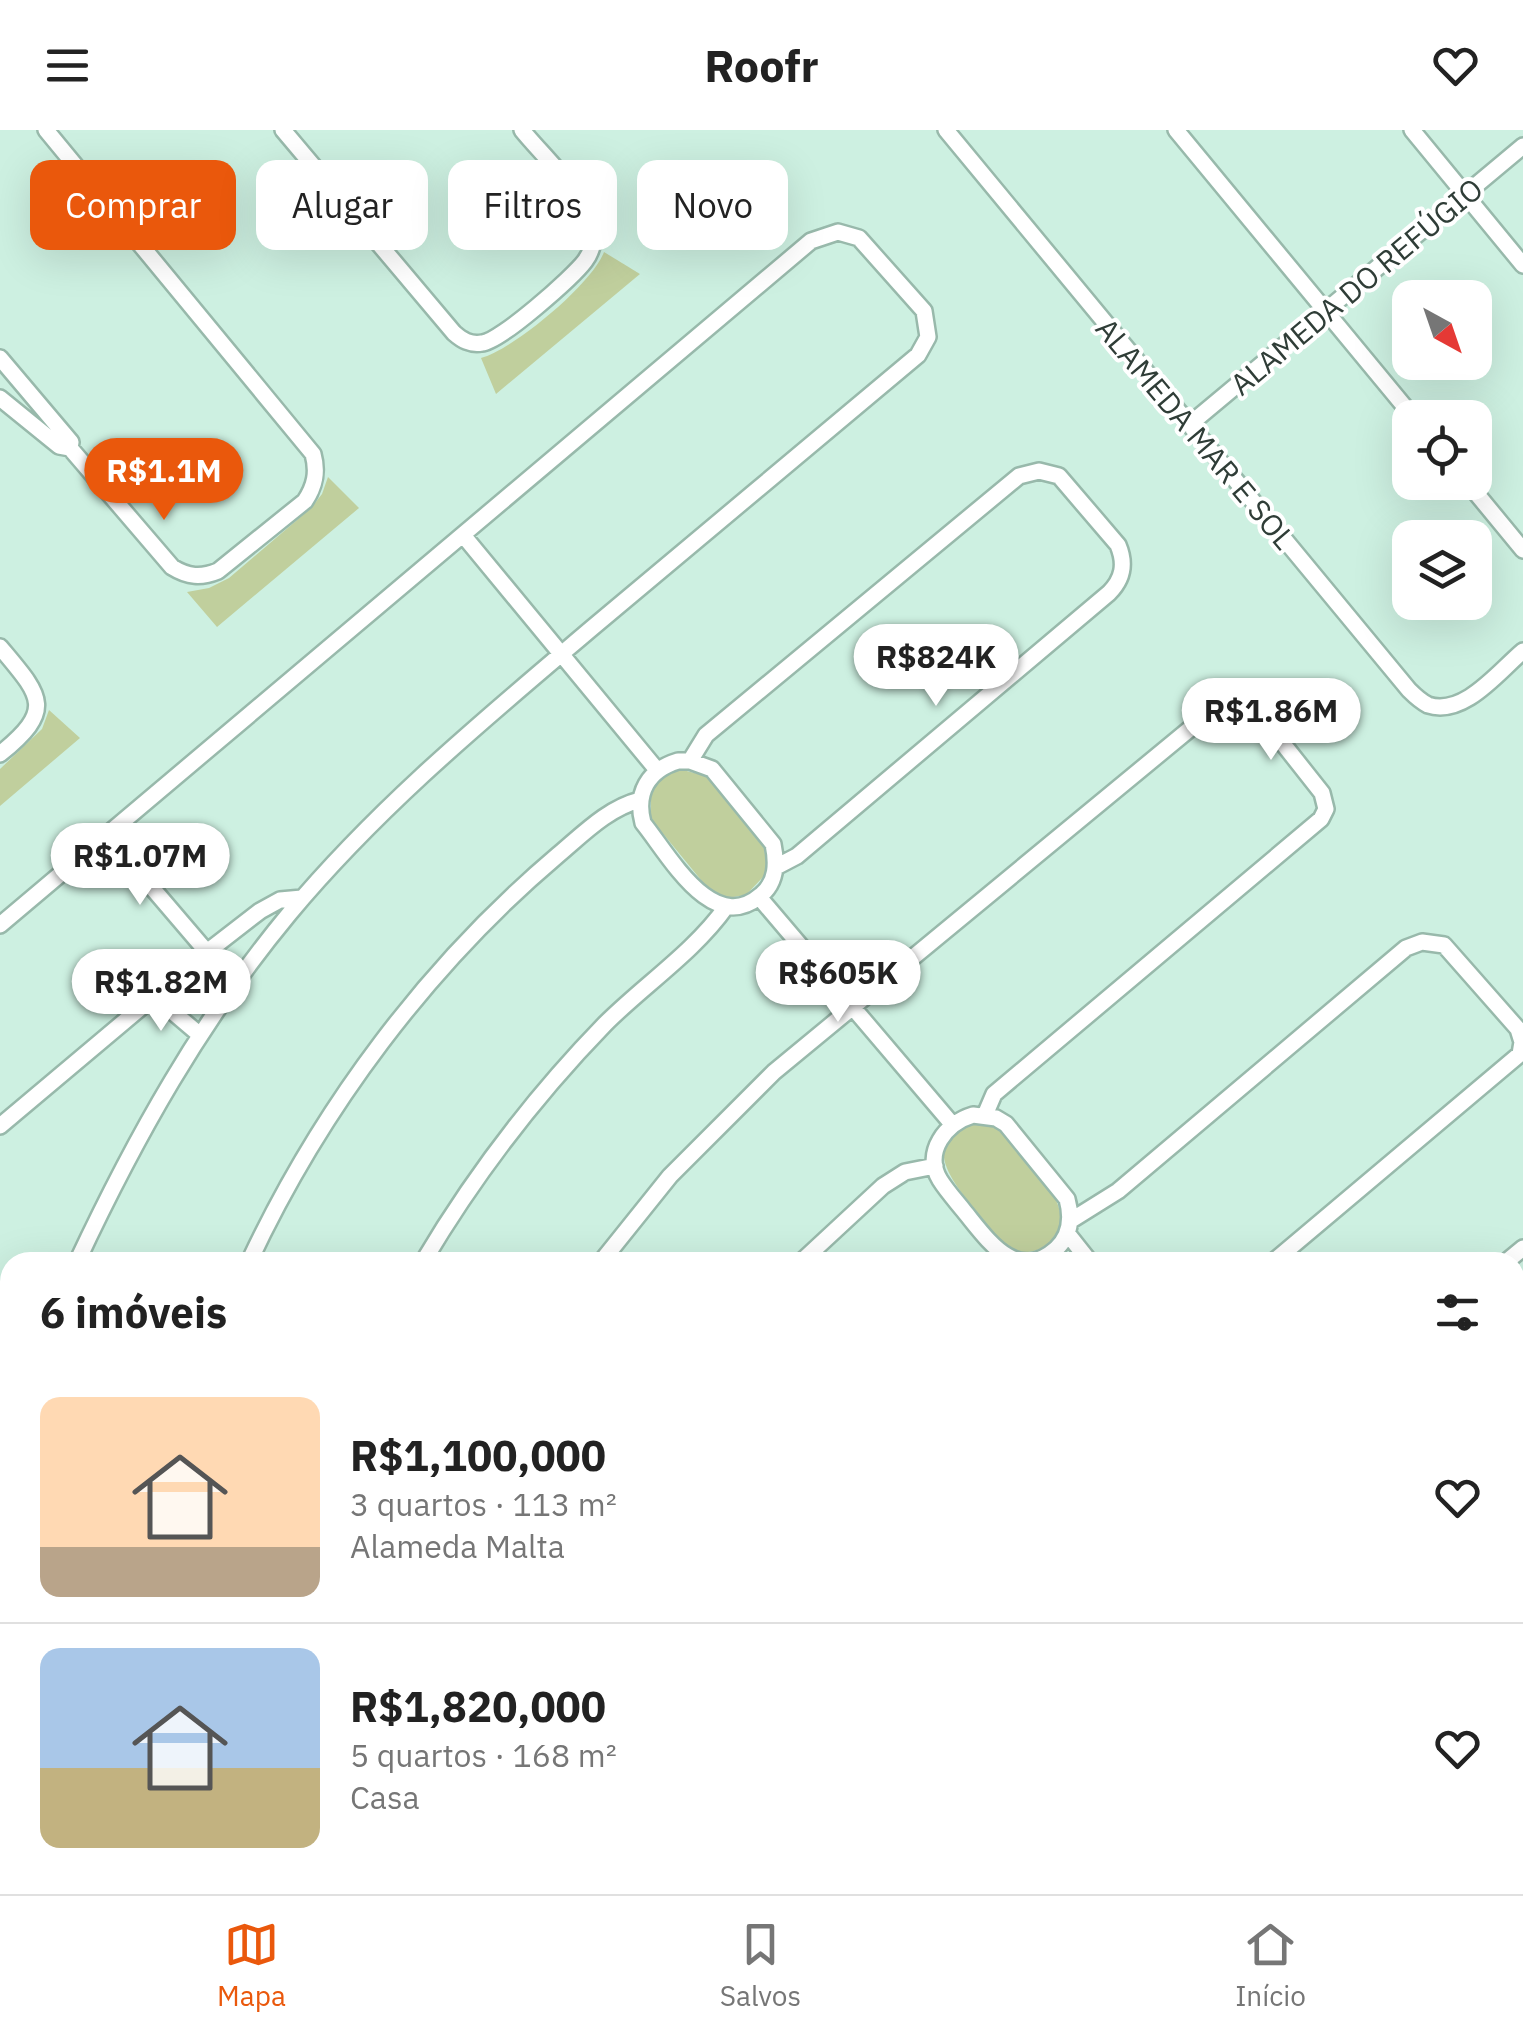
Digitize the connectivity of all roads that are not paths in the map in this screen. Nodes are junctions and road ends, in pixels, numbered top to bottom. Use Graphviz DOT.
graph roads {
  1 [pos="46,130"];
  2 [pos="283,130"];
  3 [pos="522,130"];
  4 [pos="946,130"];
  5 [pos="1176,130"];
  6 [pos="1412,130"];
  7 [pos="1523,146"];
  8 [pos="1466,196"];
  9 [pos="1523,266"];
  10 [pos="1325,310"];
  11 [pos="0,358"];
  12 [pos="0,398"];
  13 [pos="1399,400"];
  14 [pos="1189,425"];
  15 [pos="70,448"];
  16 [pos="1482,500"];
  17 [pos="463,535"];
  18 [pos="1523,550"];
  19 [pos="0,647"];
  20 [pos="1523,651"];
  21 [pos="561,654"];
  22 [pos="0,754"];
  23 [pos="690,761"];
  24 [pos="657,770"];
  25 [pos="640,800"];
  26 [pos="107,835"];
  27 [pos="776,867"];
  28 [pos="759,897"];
  29 [pos="302,898"];
  30 [pos="726,906"];
  31 [pos="0,925"];
  32 [pos="207,952"];
  33 [pos="154,996"];
  34 [pos="854,1010"];
  35 [pos="200,1035"];
  36 [pos="984,1115"];
  37 [pos="952,1124"];
  38 [pos="0,1126"];
  39 [pos="935,1166"];
  40 [pos="1069,1227"];
  41 [pos="82,1252"];
  42 [pos="254,1252"];
  43 [pos="430,1252"];
  44 [pos="609,1252"];
  45 [pos="812,1252"];
  46 [pos="1001,1252"];
  47 [pos="1060,1252"];
  48 [pos="1084,1252"];
  49 [pos="1284,1252"];
  1 -- 15 [label="street"];
  2 -- 3 [label="street"];
  4 -- 14 [label="street, ALAMEDA MAR E SOL"];
  5 -- 10 [label="street"];
  6 -- 8 [label="street"];
  7 -- 8 [label="street, ALAMEDA DO REFÚGIO"];
  8 -- 9 [label="street"];
  8 -- 10 [label="street, ALAMEDA DO REFÚGIO"];
  10 -- 13 [label="street"];
  10 -- 14 [label="street, ALAMEDA DO REFÚGIO"];
  11 -- 15 [label="street"];
  12 -- 15 [label="street"];
  14 -- 20 [label="street, ALAMEDA MAR E SOL"];
  16 -- 18 [label="street"];
  17 -- 21 [label="street"];
  17 -- 21 [label="street"];
  17 -- 26 [label="street"];
  19 -- 22 [label="street"];
  21 -- 24 [label="street"];
  21 -- 29 [label="street"];
  23 -- 24 [label="street"];
  23 -- 27 [label="street"];
  23 -- 27 [label="street"];
  24 -- 25 [label="street"];
  25 -- 30 [label="street"];
  25 -- 42 [label="street"];
  26 -- 31 [label="street"];
  26 -- 32 [label="street"];
  27 -- 28 [label="street"];
  28 -- 30 [label="street"];
  28 -- 34 [label="street"];
  29 -- 32 [label="street"];
  29 -- 35 [label="street"];
  30 -- 43 [label="street"];
  32 -- 33 [label="street"];
  33 -- 35 [label="street"];
  33 -- 38 [label="street"];
  34 -- 36 [label="street"];
  34 -- 37 [label="street"];
  34 -- 44 [label="street"];
  35 -- 41 [label="street"];
  36 -- 37 [label="street"];
  36 -- 40 [label="street"];
  37 -- 39 [label="street"];
  39 -- 45 [label="street"];
  39 -- 46 [label="street"];
  40 -- 47 [label="street"];
  40 -- 48 [label="street"];
  40 -- 49 [label="street"];
}
